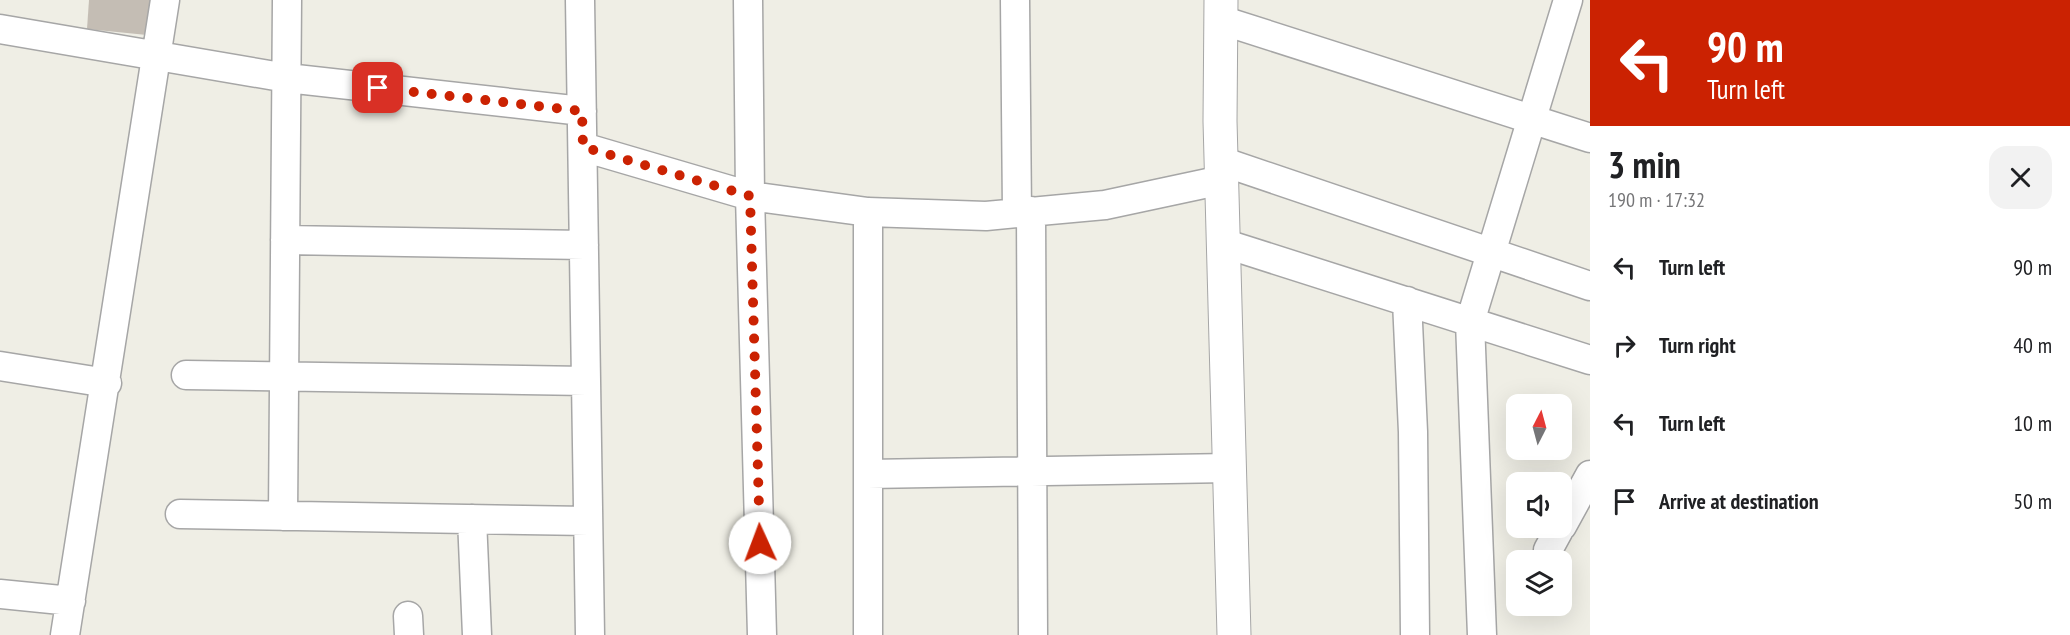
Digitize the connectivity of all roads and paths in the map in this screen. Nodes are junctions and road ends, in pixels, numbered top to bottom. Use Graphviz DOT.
graph roads {
  1 [pos="165,0"];
  2 [pos="287,0"];
  3 [pos="580,0"];
  4 [pos="748,0"];
  5 [pos="1015,0"];
  6 [pos="1568,0"];
  7 [pos="1221,10"];
  8 [pos="0,29"];
  9 [pos="155,56"];
  10 [pos="287,78"];
  11 [pos="582,111"];
  12 [pos="1532,119"];
  13 [pos="1590,138"];
  14 [pos="583,147"];
  15 [pos="1222,170"];
  16 [pos="750,196"];
  17 [pos="867,212"];
  18 [pos="1024,212"];
  19 [pos="285,240"];
  20 [pos="1223,243"];
  21 [pos="584,245"];
  22 [pos="1491,254"];
  23 [pos="1590,286"];
  24 [pos="1407,302"];
  25 [pos="1470,322"];
  26 [pos="1590,360"];
  27 [pos="0,366"];
  28 [pos="186,375"];
  29 [pos="285,377"];
  30 [pos="586,381"];
  31 [pos="106,383"];
  32 [pos="1230,468"];
  33 [pos="1032,471"];
  34 [pos="868,474"];
  35 [pos="1590,476"];
  36 [pos="1572,508"];
  37 [pos="180,514"];
  38 [pos="284,516"];
  39 [pos="472,519"];
  40 [pos="588,521"];
  41 [pos="0,594"];
  42 [pos="70,601"];
  43 [pos="64,635"];
  44 [pos="477,635"];
  45 [pos="590,635"];
  46 [pos="762,635"];
  47 [pos="868,635"];
  48 [pos="1033,635"];
  49 [pos="1234,635"];
  50 [pos="1414,635"];
  51 [pos="1482,635"];
  1 -- 9 [label="street"];
  2 -- 10 [label="street"];
  3 -- 11 [label="street"];
  4 -- 16 [label="street"];
  5 -- 18 [label="street"];
  6 -- 12 [label="street"];
  7 -- 12 [label="street"];
  7 -- 15 [label="street"];
  8 -- 9 [label="street"];
  9 -- 10 [label="street"];
  9 -- 31 [label="street"];
  10 -- 11 [label="street"];
  10 -- 19 [label="street"];
  11 -- 14 [label="street"];
  12 -- 13 [label="street"];
  12 -- 22 [label="street"];
  14 -- 16 [label="street"];
  14 -- 21 [label="street"];
  15 -- 18 [label="street"];
  15 -- 20 [label="street"];
  15 -- 22 [label="street"];
  16 -- 17 [label="street"];
  16 -- 46 [label="street"];
  17 -- 18 [label="street"];
  17 -- 34 [label="street"];
  18 -- 33 [label="street"];
  19 -- 21 [label="street"];
  19 -- 29 [label="street"];
  20 -- 24 [label="street"];
  20 -- 32 [label="street"];
  21 -- 30 [label="street"];
  22 -- 23 [label="street"];
  22 -- 25 [label="street"];
  24 -- 25 [label="street"];
  24 -- 50 [label="street"];
  25 -- 26 [label="street"];
  25 -- 51 [label="street"];
  27 -- 31 [label="street"];
  28 -- 29 [label="street"];
  29 -- 30 [label="street"];
  29 -- 38 [label="street"];
  30 -- 40 [label="street"];
  31 -- 42 [label="street"];
  32 -- 33 [label="street"];
  32 -- 49 [label="street"];
  33 -- 34 [label="street"];
  33 -- 48 [label="street"];
  34 -- 47 [label="street"];
  35 -- 36 [label="street"];
  37 -- 38 [label="street"];
  38 -- 39 [label="street"];
  39 -- 40 [label="street"];
  39 -- 44 [label="street"];
  40 -- 45 [label="street"];
  41 -- 42 [label="street"];
  42 -- 43 [label="street"];
}
